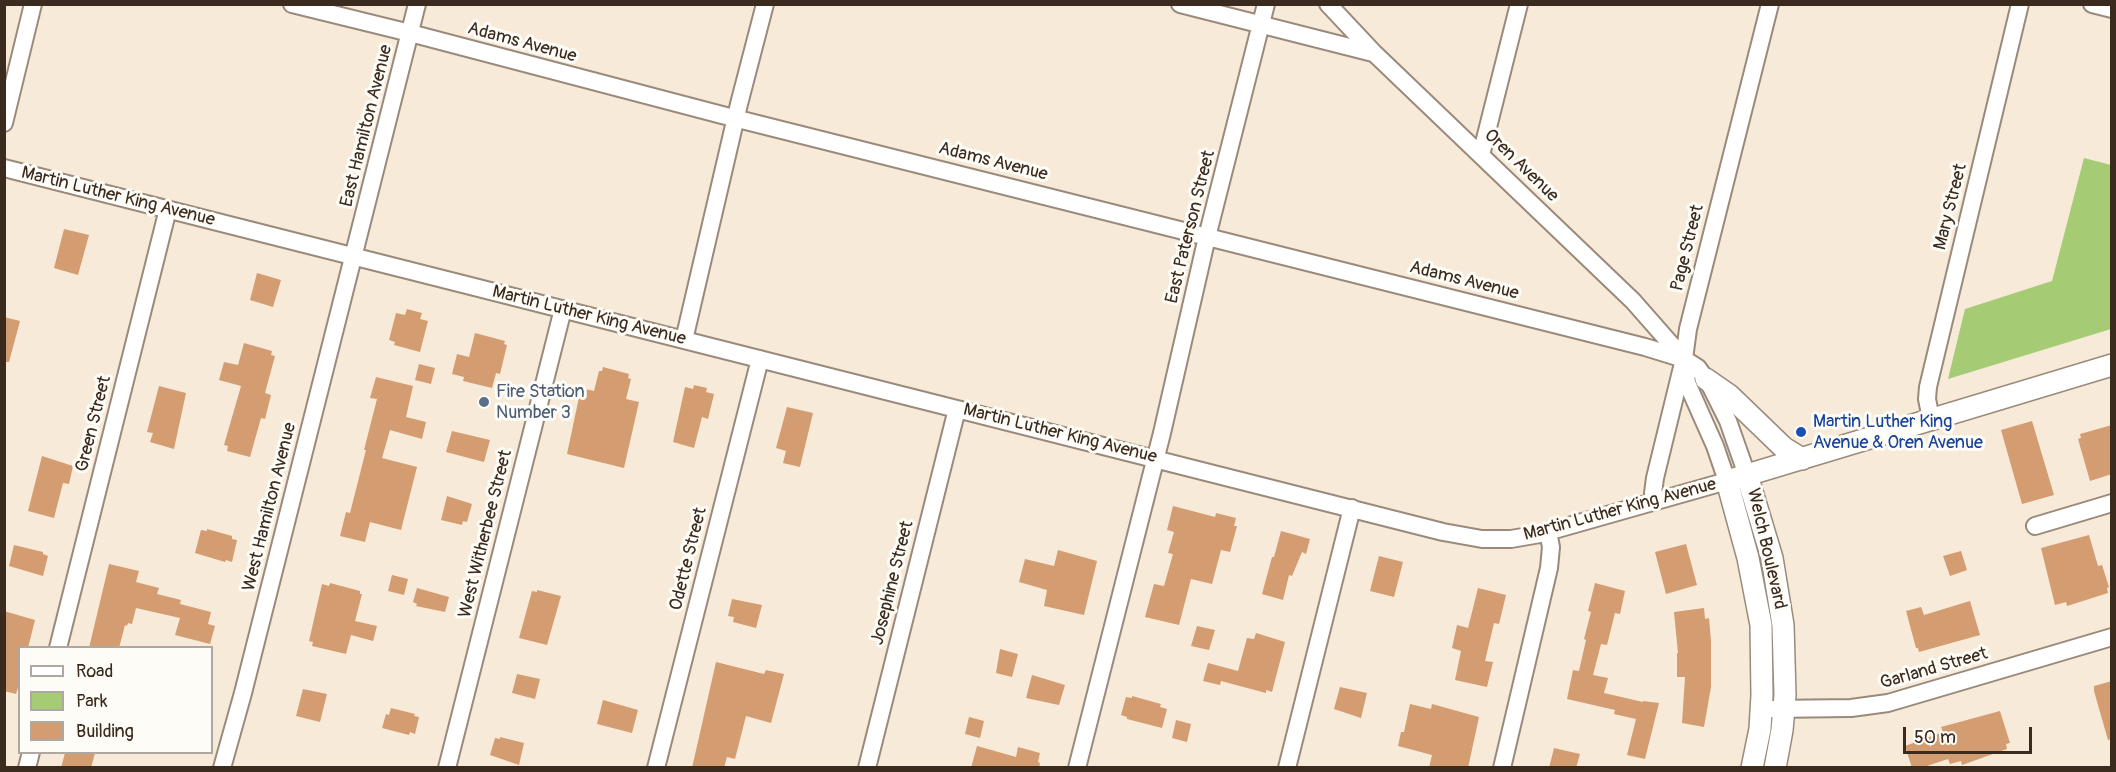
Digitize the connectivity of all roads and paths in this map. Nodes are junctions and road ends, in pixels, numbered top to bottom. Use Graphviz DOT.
graph roads {
  1 [pos="33,4"];
  2 [pos="292,4"];
  3 [pos="417,4"];
  4 [pos="765,4"];
  5 [pos="1180,4"];
  6 [pos="1266,4"];
  7 [pos="1328,4"];
  8 [pos="1519,4"];
  9 [pos="1770,4"];
  10 [pos="2020,4"];
  11 [pos="2092,4"];
  12 [pos="2112,9"];
  13 [pos="1261,25"];
  14 [pos="410,33"];
  15 [pos="1374,53"];
  16 [pos="736,118"];
  17 [pos="4,123"];
  18 [pos="1481,155"];
  19 [pos="4,168"];
  20 [pos="168,209"];
  21 [pos="1207,237"];
  22 [pos="354,256"];
  23 [pos="563,309"];
  24 [pos="684,340"];
  25 [pos="760,359"];
  26 [pos="1684,359"];
  27 [pos="2112,365"];
  28 [pos="1706,379"];
  29 [pos="957,408"];
  30 [pos="1931,420"];
  31 [pos="1155,458"];
  32 [pos="1802,459"];
  33 [pos="1747,475"];
  34 [pos="1726,481"];
  35 [pos="1655,502"];
  36 [pos="2112,503"];
  37 [pos="1352,508"];
  38 [pos="2036,526"];
  39 [pos="1548,532"];
  40 [pos="2112,637"];
  41 [pos="59,646"];
  42 [pos="1762,709"];
  43 [pos="1784,709"];
  44 [pos="222,768"];
  45 [pos="447,768"];
  46 [pos="656,768"];
  47 [pos="867,768"];
  48 [pos="1077,768"];
  49 [pos="1287,768"];
  50 [pos="1502,768"];
  51 [pos="1752,768"];
  52 [pos="1775,768"];
  1 -- 17 [label="street"];
  2 -- 14 [label="street, Adams Avenue"];
  3 -- 14 [label="street, East Hamilton Avenue"];
  4 -- 16 [label="street"];
  5 -- 13 [label="street"];
  6 -- 13 [label="street, East Paterson Street"];
  7 -- 15 [label="street, Oren Avenue"];
  8 -- 18 [label="street"];
  9 -- 26 [label="street, Page Street"];
  10 -- 30 [label="street, Mary Street"];
  11 -- 12 [label="street"];
  13 -- 15 [label="street"];
  13 -- 21 [label="street, East Paterson Street"];
  14 -- 16 [label="street, Adams Avenue"];
  14 -- 22 [label="street, East Hamilton Avenue"];
  15 -- 18 [label="street, Oren Avenue"];
  16 -- 21 [label="street, Adams Avenue"];
  16 -- 24 [label="street"];
  18 -- 26 [label="street, Oren Avenue"];
  19 -- 20 [label="street, Martin Luther King Avenue"];
  20 -- 22 [label="street, Martin Luther King Avenue"];
  20 -- 41 [label="street, Green Street"];
  21 -- 26 [label="street, Adams Avenue"];
  21 -- 31 [label="street, East Paterson Street"];
  22 -- 23 [label="street, Martin Luther King Avenue"];
  22 -- 44 [label="street, West Hamilton Avenue"];
  23 -- 24 [label="street, Martin Luther King Avenue"];
  23 -- 45 [label="street, West Witherbee Street"];
  24 -- 25 [label="street, Martin Luther King Avenue"];
  25 -- 29 [label="street, Martin Luther King Avenue"];
  25 -- 46 [label="street, Odette Street"];
  26 -- 28 [label="street, Oren Avenue"];
  26 -- 34 [label="street"];
  26 -- 35 [label="street, Page Street"];
  27 -- 30 [label="main road, Martin Luther King Avenue"];
  28 -- 32 [label="main road"];
  28 -- 33 [label="street, Oren Avenue"];
  29 -- 31 [label="street, Martin Luther King Avenue"];
  29 -- 47 [label="street, Josephine Street"];
  30 -- 32 [label="main road, Martin Luther King Avenue"];
  31 -- 37 [label="street, Martin Luther King Avenue"];
  31 -- 48 [label="street, East Paterson Street"];
  32 -- 33 [label="main road, Martin Luther King Avenue"];
  33 -- 34 [label="main road, Martin Luther King Avenue"];
  33 -- 43 [label="main road, Welch Boulevard"];
  34 -- 35 [label="street, Martin Luther King Avenue"];
  34 -- 42 [label="main road, Welch Boulevard"];
  35 -- 39 [label="street, Martin Luther King Avenue"];
  36 -- 38 [label="street"];
  37 -- 39 [label="street, Martin Luther King Avenue"];
  37 -- 49 [label="street"];
  39 -- 50 [label="street"];
  40 -- 43 [label="street, Garland Street"];
  42 -- 43 [label="street, Garland Street"];
  42 -- 51 [label="main road, Welch Boulevard"];
  43 -- 52 [label="main road, Welch Boulevard"];
}
